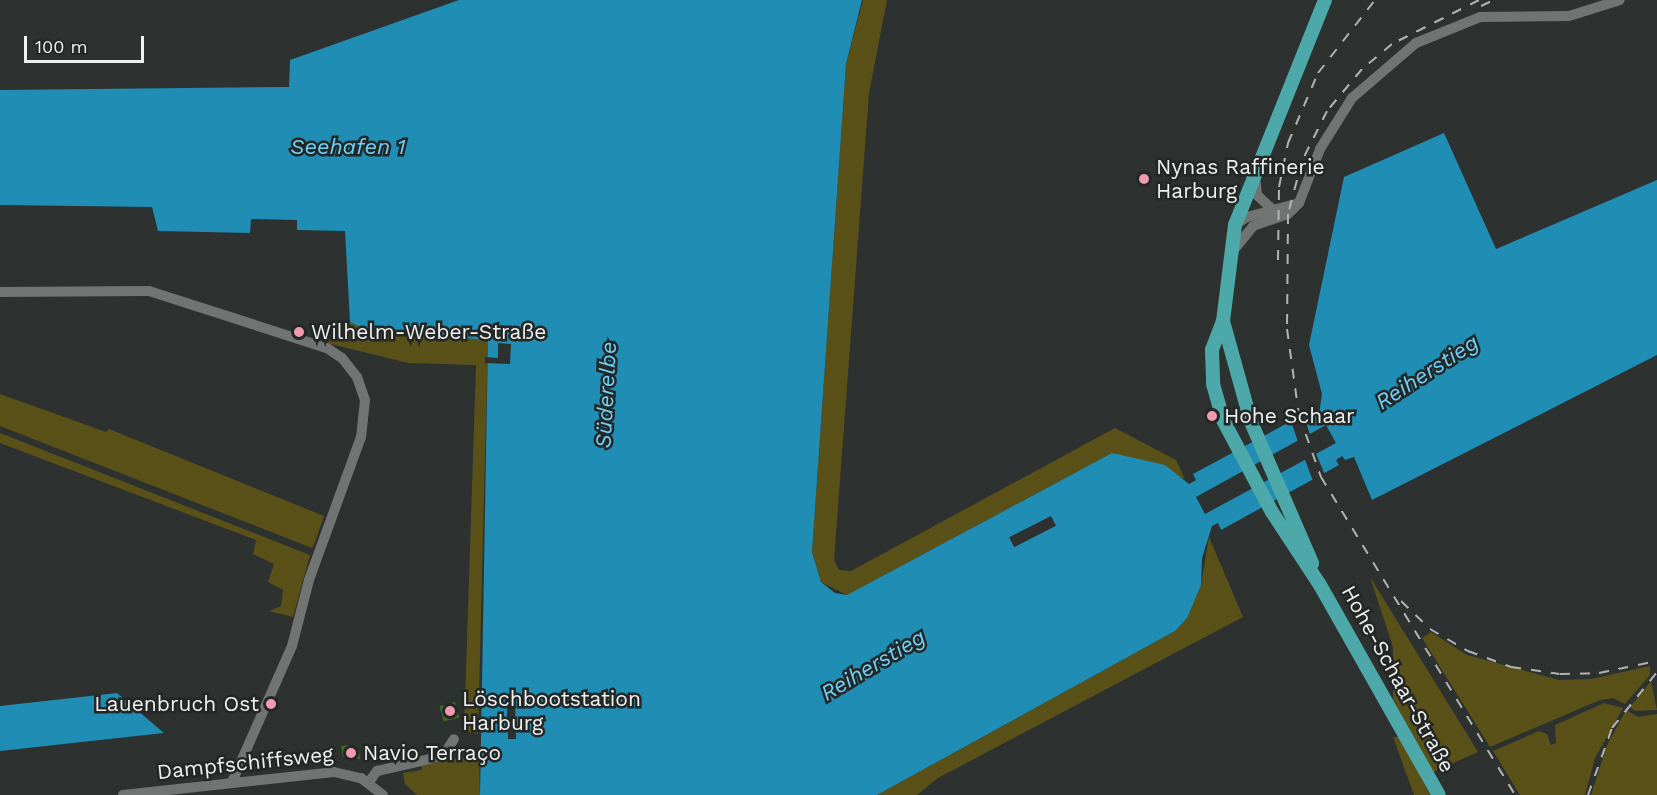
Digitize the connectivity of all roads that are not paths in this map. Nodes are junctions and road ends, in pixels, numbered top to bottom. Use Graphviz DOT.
graph roads {
  1 [pos="1325,0"];
  2 [pos="1620,0"];
  3 [pos="1256,169"];
  4 [pos="1299,203"];
  5 [pos="1273,210"];
  6 [pos="1241,216"];
  7 [pos="1259,223"];
  8 [pos="1230,255"];
  9 [pos="0,292"];
  10 [pos="1223,321"];
  11 [pos="1320,585"];
  12 [pos="454,739"];
  13 [pos="232,782"];
  14 [pos="369,782"];
  15 [pos="123,795"];
  16 [pos="383,795"];
  17 [pos="1439,795"];
  1 -- 3 [label="main road, Hohe-Schaar-Straße"];
  2 -- 4 [label="street"];
  3 -- 5 [label="street"];
  3 -- 6 [label="main road, Hohe-Schaar-Straße"];
  4 -- 5 [label="street"];
  4 -- 7 [label="street"];
  5 -- 6 [label="street"];
  6 -- 7 [label="street"];
  6 -- 8 [label="main road, Hohe-Schaar-Straße"];
  7 -- 8 [label="street"];
  8 -- 10 [label="main road, Hohe-Schaar-Straße"];
  9 -- 13 [label="street"];
  10 -- 11 [label="main road, Hohe-Schaar-Straße"];
  10 -- 11 [label="main road, Hohe-Schaar-Straße"];
  11 -- 17 [label="main road, Hohe-Schaar-Straße"];
  12 -- 14 [label="street"];
  13 -- 14 [label="street, Dampfschiffsweg"];
  13 -- 15 [label="street, Dampfschiffsweg"];
  14 -- 16 [label="street, Dampfschiffsweg"];
}
